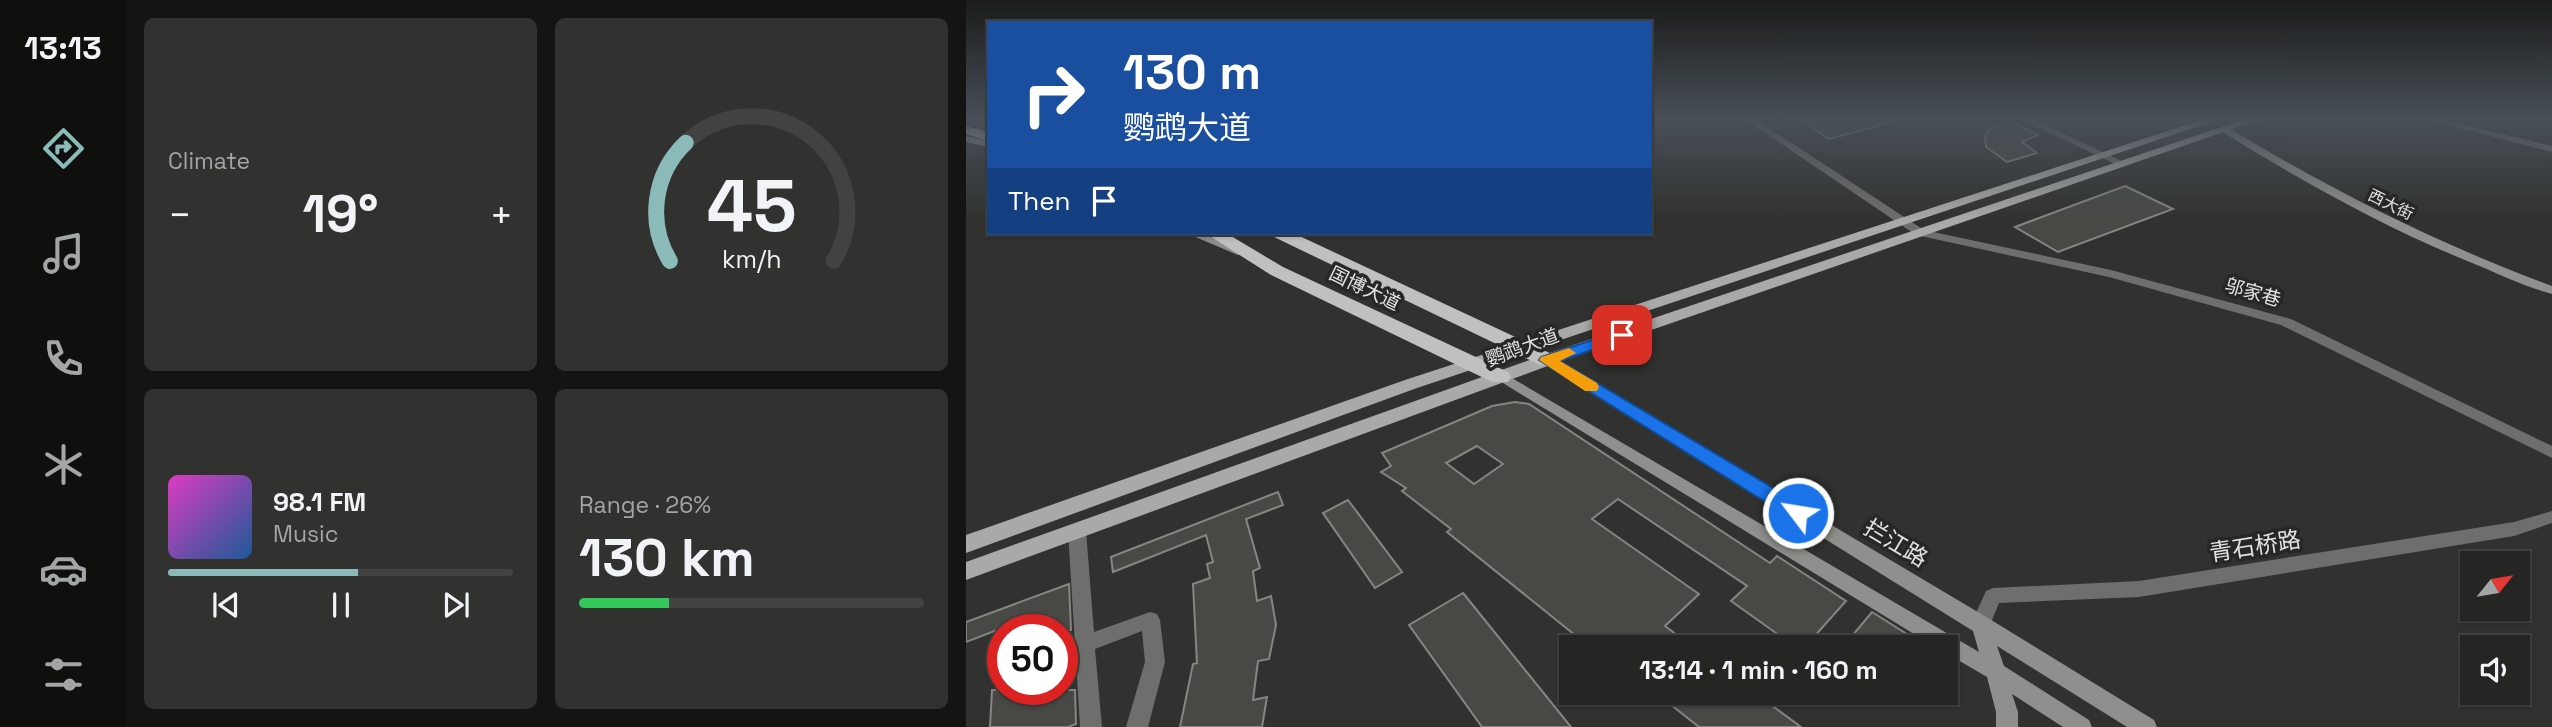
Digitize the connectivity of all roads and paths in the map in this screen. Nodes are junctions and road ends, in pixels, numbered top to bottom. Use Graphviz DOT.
graph roads {
  1 [pos="1802,153"];
  2 [pos="2099,153"];
  3 [pos="2111,153"];
  4 [pos="2150,153"];
  5 [pos="2263,153"];
  6 [pos="2103,155"];
  7 [pos="2123,164"];
  8 [pos="1902,221"];
  9 [pos="1920,233"];
  10 [pos="1197,235"];
  11 [pos="1217,235"];
  12 [pos="1284,235"];
  13 [pos="1259,260"];
  14 [pos="2552,289"];
  15 [pos="1519,348"];
  16 [pos="1547,360"];
  17 [pos="1471,364"];
  18 [pos="1500,377"];
  19 [pos="2552,453"];
  20 [pos="2552,517"];
  21 [pos="1077,531"];
  22 [pos="966,544"];
  23 [pos="966,571"];
  24 [pos="1981,624"];
  25 [pos="1086,644"];
  26 [pos="1994,671"];
  27 [pos="1091,727"];
  28 [pos="1138,727"];
  29 [pos="2007,727"];
  30 [pos="2081,727"];
  31 [pos="2146,727"];
  1 -- 8 [label="street"];
  2 -- 6 [label="street"];
  3 -- 6 [label="main road, 鹦鹉大道"];
  4 -- 7 [label="main road, 鹦鹉大道"];
  5 -- 14 [label="main road, 西大街"];
  6 -- 7 [label="street"];
  6 -- 8 [label="main road, 鹦鹉大道"];
  7 -- 9 [label="main road, 鹦鹉大道"];
  8 -- 9 [label="street"];
  8 -- 15 [label="main road, 鹦鹉大道"];
  9 -- 16 [label="main road, 鹦鹉大道"];
  9 -- 19 [label="street, 邬家巷"];
  10 -- 13 [label="main road"];
  11 -- 13 [label="highway, 国博大道"];
  12 -- 15 [label="highway, 国博大道"];
  13 -- 17 [label="highway, 国博大道"];
  15 -- 16 [label="highway, 国博大道"];
  15 -- 17 [label="main road, 鹦鹉大道"];
  16 -- 18 [label="main road, 鹦鹉大道"];
  16 -- 24 [label="main road, 拦江路"];
  17 -- 18 [label="highway, 国博大道"];
  17 -- 22 [label="main road, 鹦鹉大道"];
  18 -- 21 [label="main road, 鹦鹉大道"];
  18 -- 26 [label="main road"];
  20 -- 24 [label="street, 青石桥路"];
  21 -- 23 [label="main road, 鹦鹉大道"];
  21 -- 25 [label="street"];
  24 -- 26 [label="main road"];
  24 -- 31 [label="main road, 拦江路"];
  25 -- 27 [label="street"];
  25 -- 28 [label="street"];
  26 -- 29 [label="main road"];
  26 -- 30 [label="main road"];
}
